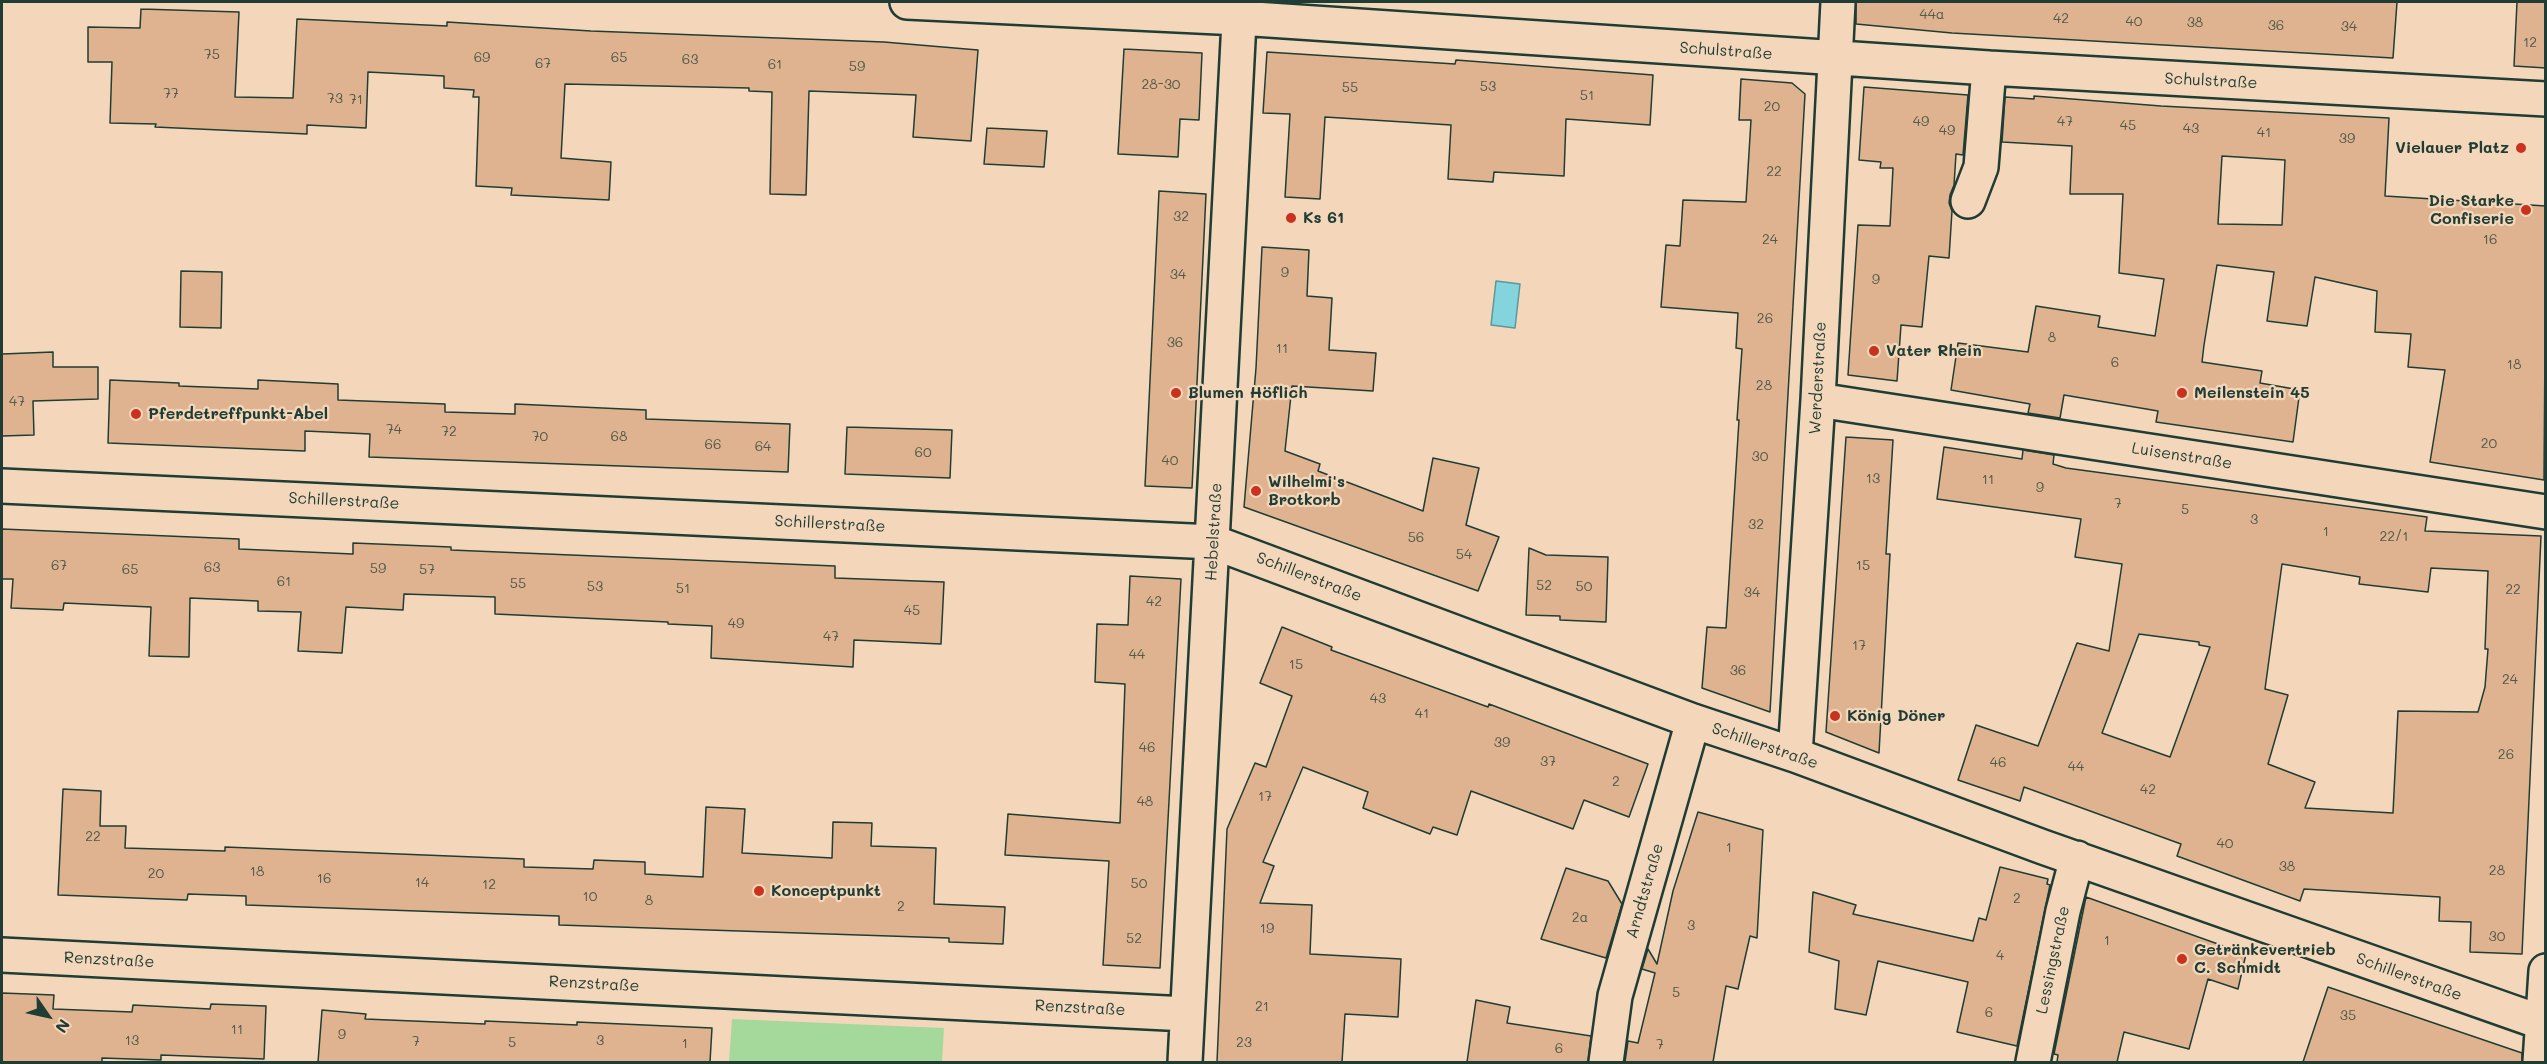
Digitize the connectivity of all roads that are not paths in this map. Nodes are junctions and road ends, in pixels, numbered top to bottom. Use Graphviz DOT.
graph roads {
  1 [pos="907,2"];
  2 [pos="1838,2"];
  3 [pos="1240,10"];
  4 [pos="1834,58"];
  5 [pos="1989,68"];
  6 [pos="2546,99"];
  7 [pos="1968,201"];
  8 [pos="1818,400"];
  9 [pos="2,486"];
  10 [pos="2546,512"];
  11 [pos="1213,542"];
  12 [pos="1693,721"];
  13 [pos="1795,755"];
  14 [pos="2077,858"];
  15 [pos="2,955"];
  16 [pos="2546,970"];
  17 [pos="1187,1014"];
  18 [pos="2544,1024"];
  19 [pos="1185,1062"];
  20 [pos="1606,1062"];
  21 [pos="2033,1062"];
  22 [pos="2540,1062"];
  1 -- 3 [label="street, Schulstraße"];
  2 -- 4 [label="street, Werderstraße"];
  3 -- 4 [label="street, Schulstraße"];
  3 -- 11 [label="street, Hebelstraße"];
  4 -- 5 [label="street, Schulstraße"];
  4 -- 8 [label="street, Werderstraße"];
  5 -- 6 [label="street, Schulstraße"];
  5 -- 7 [label="street"];
  8 -- 10 [label="street, Luisenstraße"];
  8 -- 13 [label="street, Werderstraße"];
  9 -- 11 [label="street, Schillerstraße"];
  11 -- 12 [label="street, Schillerstraße"];
  11 -- 17 [label="street, Hebelstraße"];
  12 -- 13 [label="street, Schillerstraße"];
  12 -- 20 [label="street, Arndtstraße"];
  13 -- 14 [label="street, Schillerstraße"];
  14 -- 18 [label="street, Schillerstraße"];
  14 -- 21 [label="street, Lessingstraße"];
  15 -- 17 [label="street, Renzstraße"];
  16 -- 18 [label="street"];
  17 -- 19 [label="street, Hebelstraße"];
  18 -- 22 [label="street"];
}
